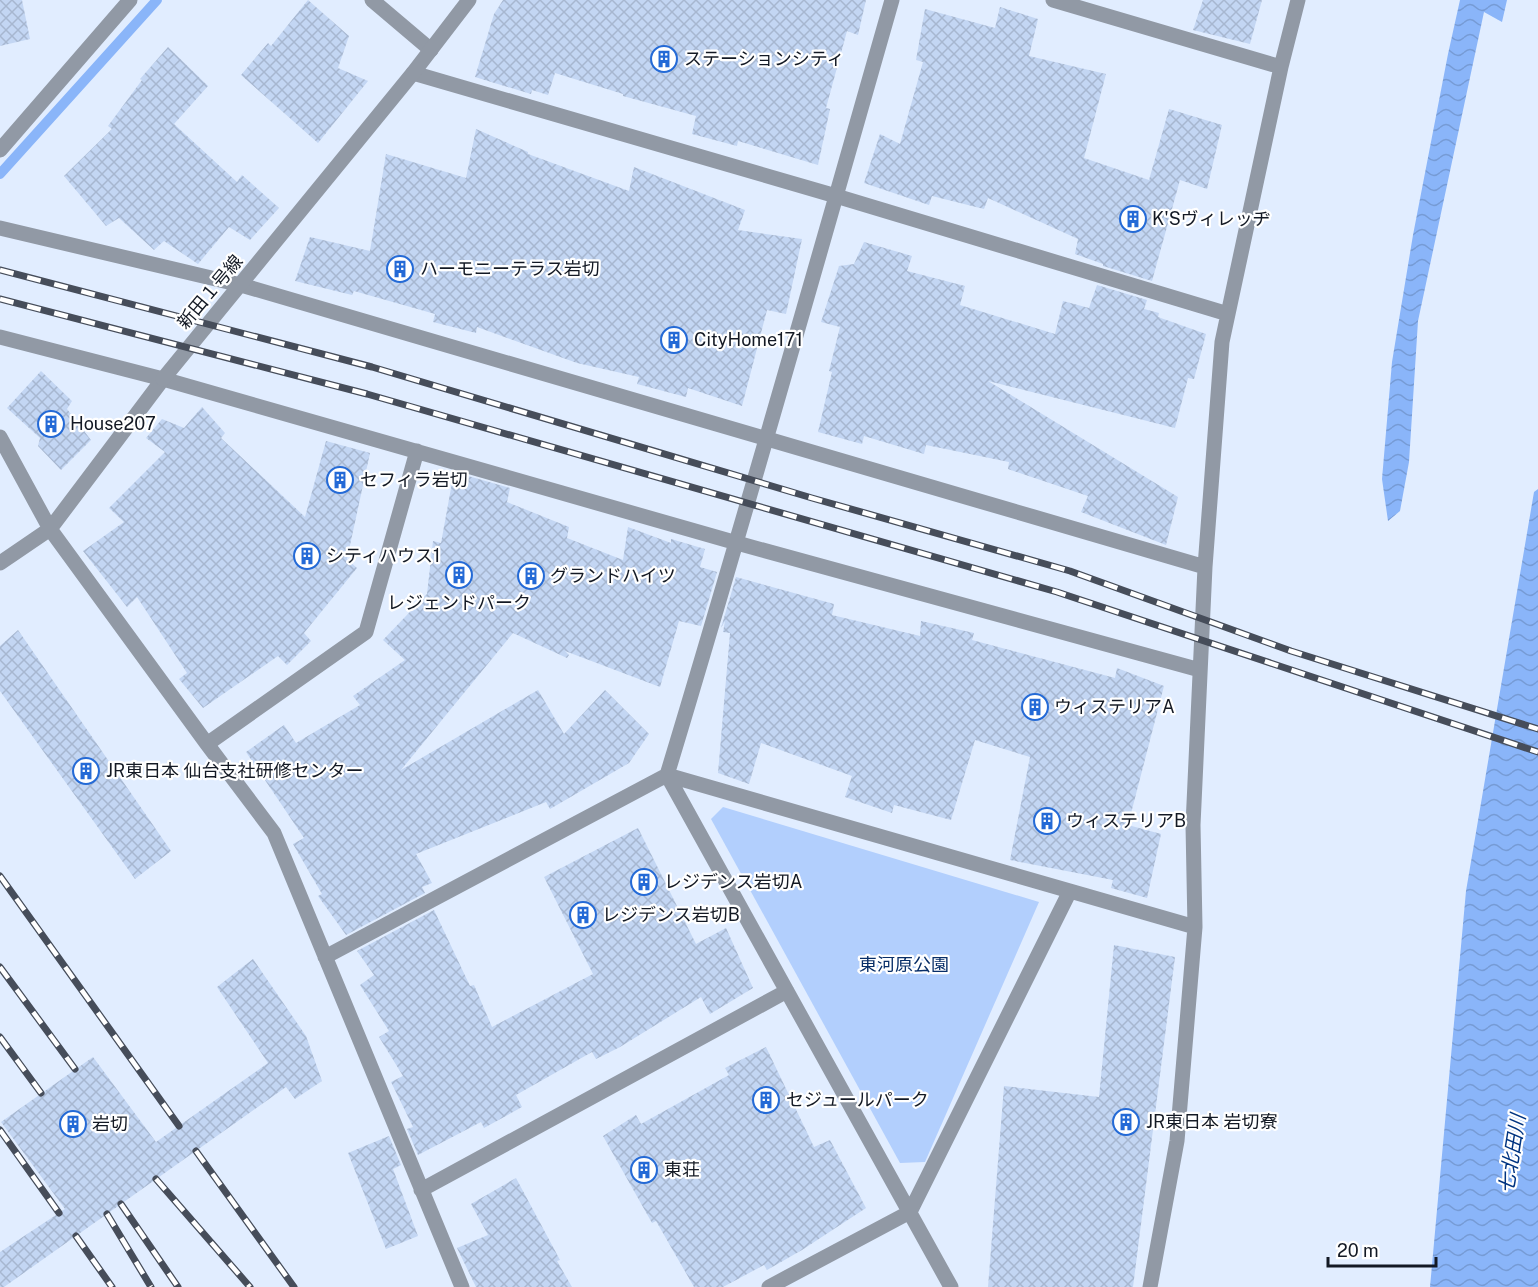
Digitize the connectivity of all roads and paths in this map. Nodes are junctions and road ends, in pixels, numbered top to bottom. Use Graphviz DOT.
graph roads {
  1 [pos="130,0"];
  2 [pos="372,0"];
  3 [pos="469,0"];
  4 [pos="892,0"];
  5 [pos="1053,0"];
  6 [pos="1298,0"];
  7 [pos="1095,6"];
  8 [pos="431,50"];
  9 [pos="1281,67"];
  10 [pos="413,73"];
  11 [pos="0,150"];
  12 [pos="836,196"];
  13 [pos="0,228"];
  14 [pos="241,285"];
  15 [pos="1228,314"];
  16 [pos="0,338"];
  17 [pos="163,379"];
  18 [pos="0,437"];
  19 [pos="765,437"];
  20 [pos="417,451"];
  21 [pos="50,529"];
  22 [pos="738,543"];
  23 [pos="0,563"];
  24 [pos="1205,567"];
  25 [pos="1200,670"];
  26 [pos="207,744"];
  27 [pos="667,775"];
  28 [pos="1071,891"];
  29 [pos="1195,927"];
  30 [pos="325,957"];
  31 [pos="787,990"];
  32 [pos="421,1190"];
  33 [pos="910,1212"];
  34 [pos="462,1287"];
  35 [pos="769,1287"];
  36 [pos="951,1287"];
  37 [pos="1150,1287"];
  1 -- 11 [label="street"];
  2 -- 8 [label="street"];
  3 -- 8 [label="street, 新田１号線"];
  4 -- 12 [label="street"];
  5 -- 7 [label="street"];
  6 -- 9 [label="street"];
  7 -- 9 [label="street"];
  8 -- 10 [label="street, 新田１号線"];
  9 -- 15 [label="street"];
  10 -- 12 [label="street"];
  10 -- 14 [label="street, 新田１号線"];
  12 -- 15 [label="street"];
  12 -- 19 [label="street"];
  13 -- 14 [label="street"];
  14 -- 17 [label="street, 新田１号線"];
  14 -- 19 [label="street"];
  15 -- 24 [label="street"];
  16 -- 17 [label="street"];
  17 -- 20 [label="street"];
  17 -- 21 [label="street, 新田１号線"];
  18 -- 21 [label="street"];
  19 -- 22 [label="street"];
  19 -- 24 [label="street"];
  20 -- 22 [label="street"];
  20 -- 26 [label="street"];
  21 -- 23 [label="street, 新田１号線"];
  21 -- 26 [label="street"];
  22 -- 25 [label="street"];
  22 -- 27 [label="street"];
  24 -- 25 [label="street"];
  25 -- 29 [label="street"];
  26 -- 30 [label="street"];
  27 -- 28 [label="street"];
  27 -- 30 [label="street"];
  27 -- 31 [label="street"];
  28 -- 29 [label="street"];
  28 -- 33 [label="street"];
  29 -- 37 [label="street"];
  30 -- 32 [label="street"];
  31 -- 32 [label="street"];
  31 -- 33 [label="street"];
  32 -- 34 [label="street"];
  33 -- 35 [label="street"];
  33 -- 36 [label="street"];
}
